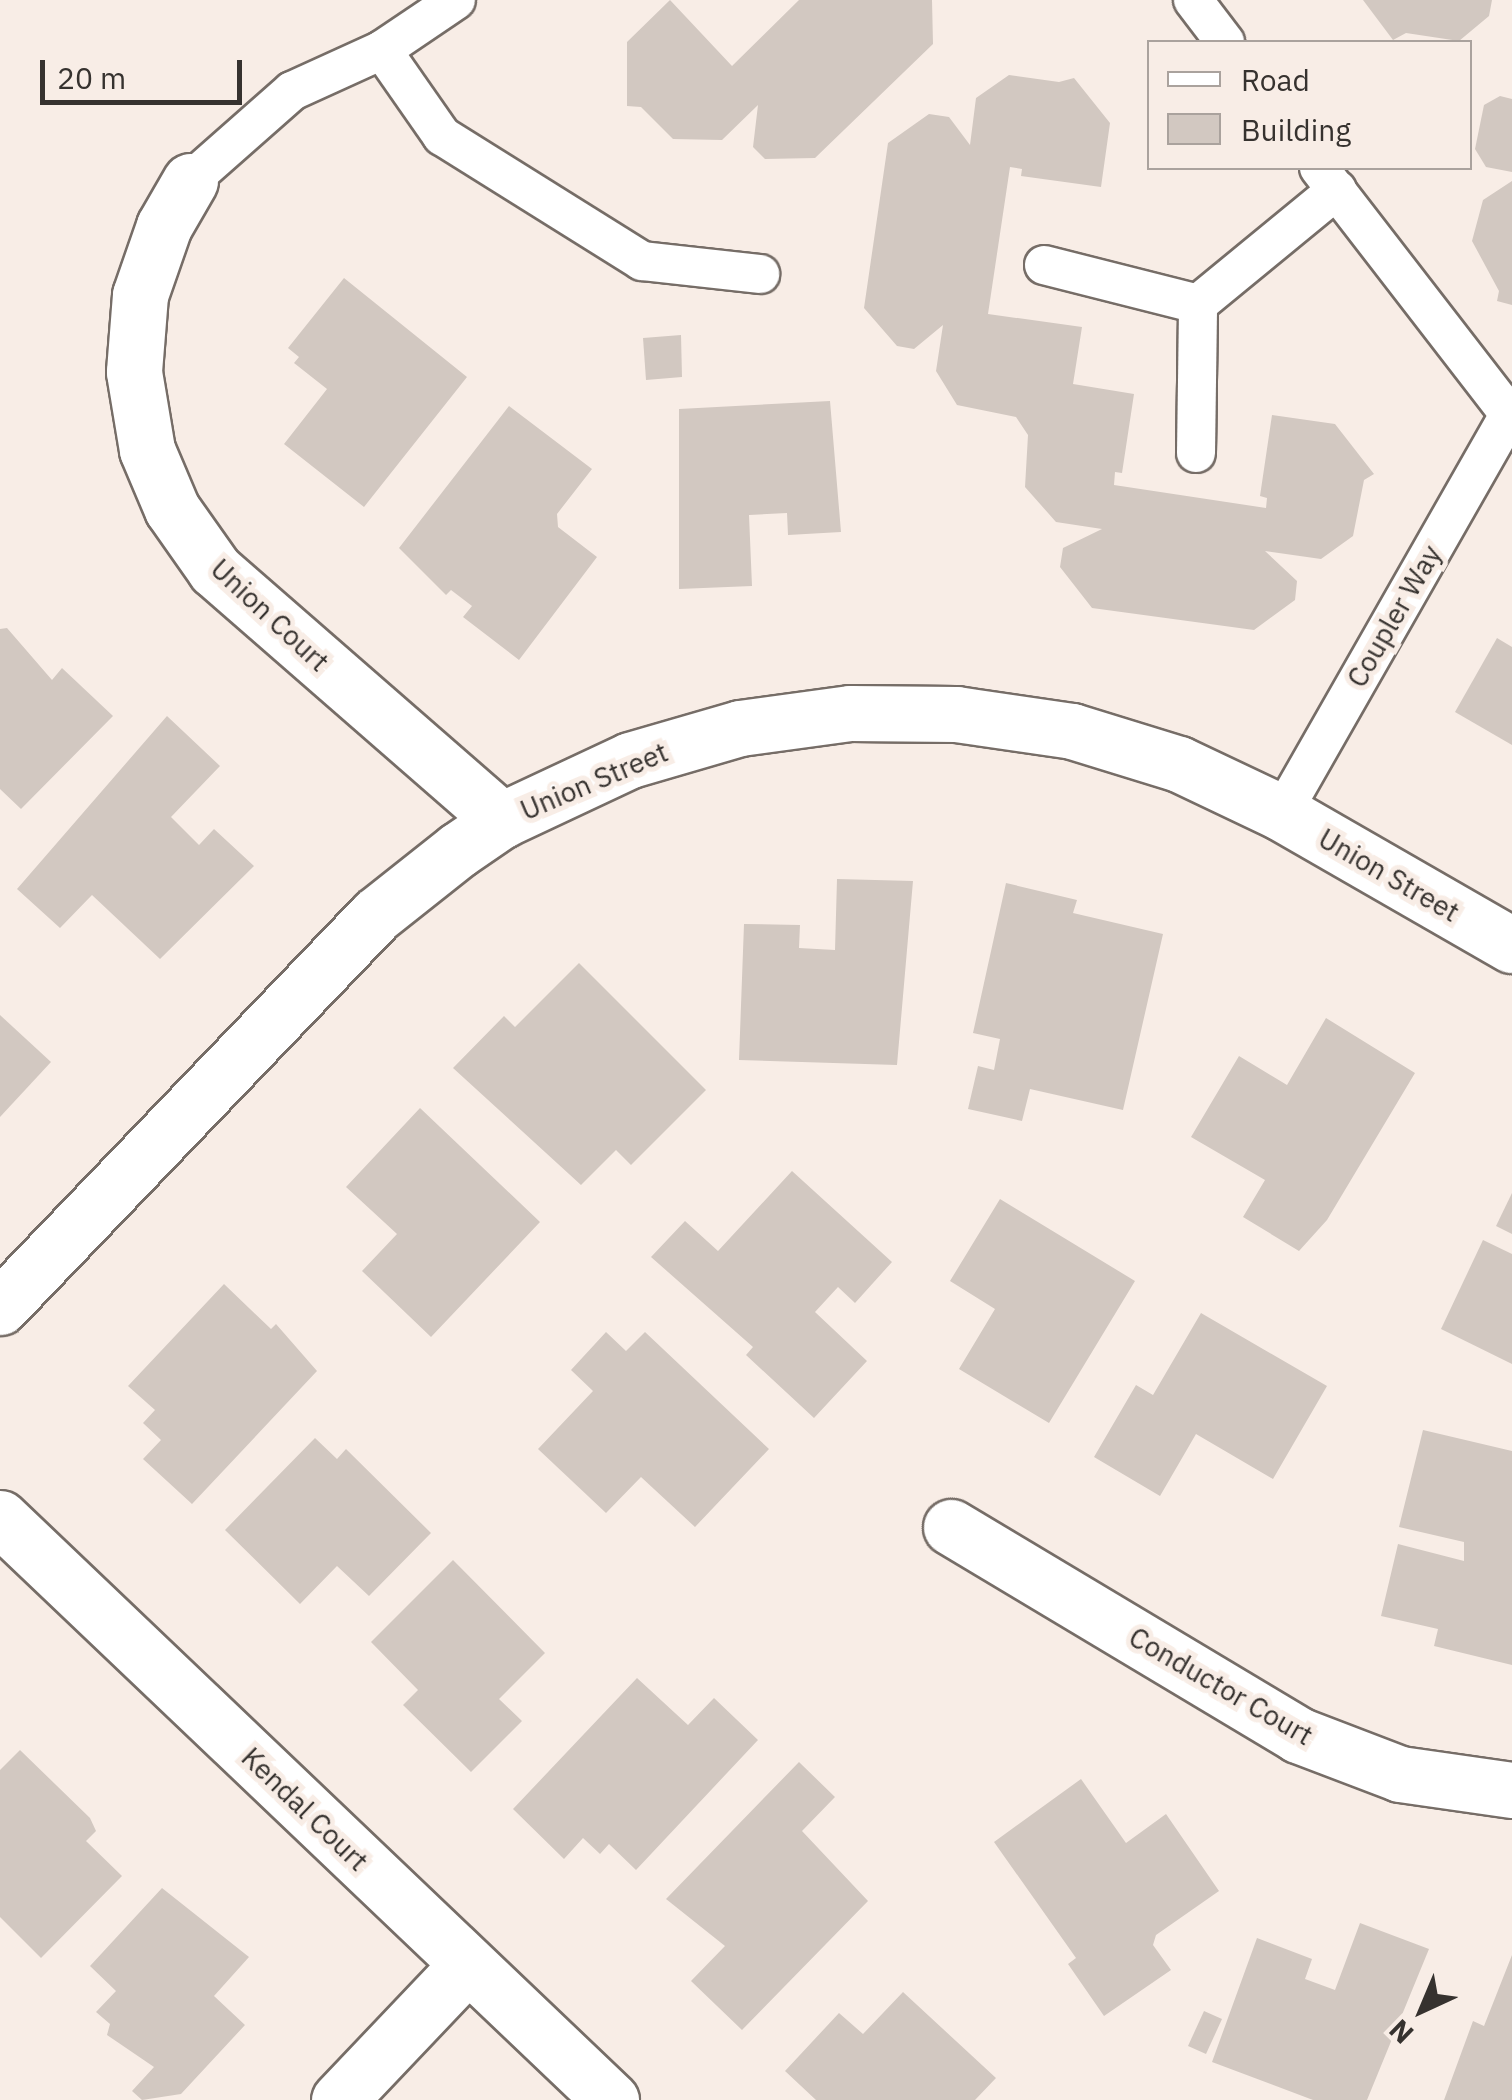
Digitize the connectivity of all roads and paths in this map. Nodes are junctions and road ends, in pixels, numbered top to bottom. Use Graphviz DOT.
graph roads {
  1 [pos="456,0"];
  2 [pos="1193,0"];
  3 [pos="1223,40"];
  4 [pos="382,50"];
  5 [pos="1328,179"];
  6 [pos="190,182"];
  7 [pos="1044,265"];
  8 [pos="760,274"];
  9 [pos="1198,304"];
  10 [pos="1510,418"];
  11 [pos="1196,453"];
  12 [pos="1282,814"];
  13 [pos="502,820"];
  14 [pos="1512,945"];
  15 [pos="0,1307"];
  16 [pos="0,1518"];
  17 [pos="951,1527"];
  18 [pos="1512,1790"];
  19 [pos="468,1964"];
  20 [pos="339,2100"];
  21 [pos="611,2100"];
  1 -- 4 [label="lane"];
  2 -- 3 [label="lane"];
  4 -- 6 [label="lane"];
  4 -- 8 [label="lane"];
  5 -- 9 [label="lane"];
  5 -- 10 [label="lane, Coupler Way"];
  6 -- 13 [label="street, Union Court"];
  7 -- 9 [label="lane"];
  9 -- 11 [label="lane"];
  10 -- 12 [label="lane, Coupler Way"];
  12 -- 13 [label="street, Union Street"];
  12 -- 14 [label="street, Union Street"];
  13 -- 15 [label="street, Union Street"];
  16 -- 19 [label="street, Kendal Court"];
  17 -- 18 [label="street, Conductor Court"];
  19 -- 20 [label="street"];
  19 -- 21 [label="street, Kendal Court"];
}
